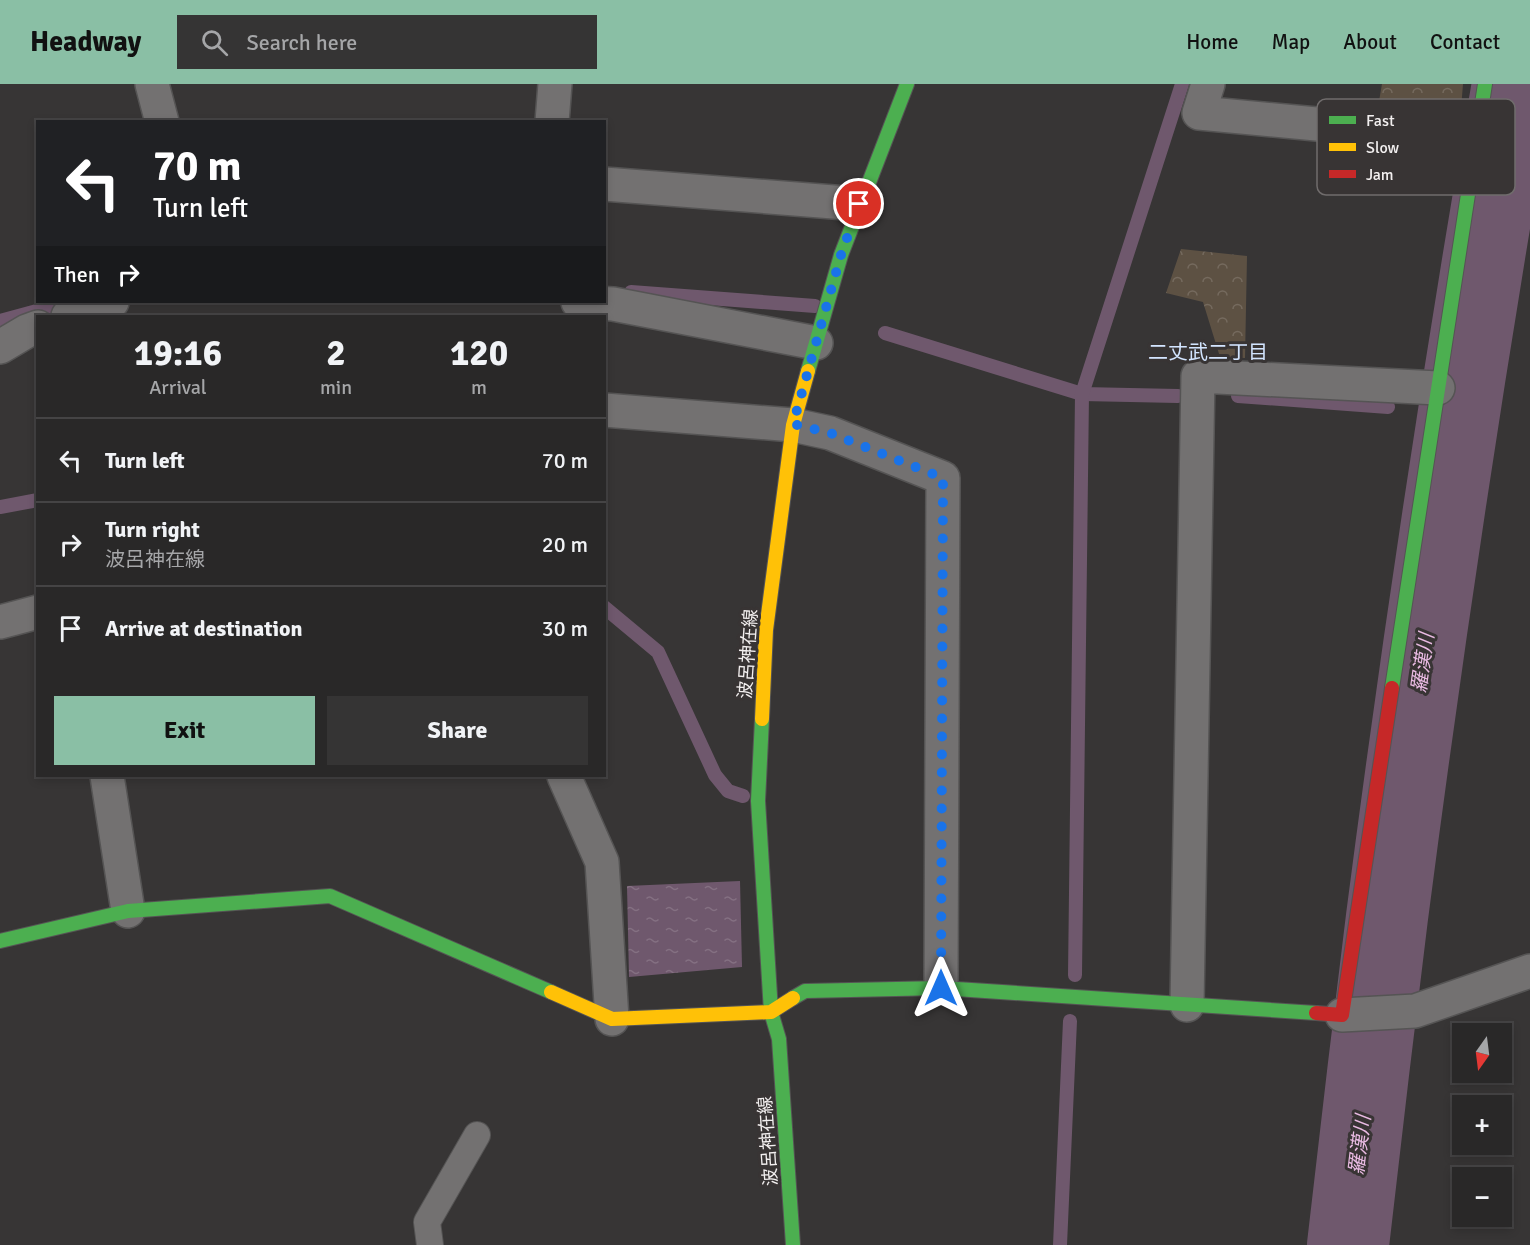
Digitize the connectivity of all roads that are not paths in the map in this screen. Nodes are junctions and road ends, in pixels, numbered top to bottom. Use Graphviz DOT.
graph roads {
  1 [pos="152,84"];
  2 [pos="555,84"];
  3 [pos="906,84"];
  4 [pos="1208,84"];
  5 [pos="1485,84"];
  6 [pos="1483,99"];
  7 [pos="161,120"];
  8 [pos="552,120"];
  9 [pos="1317,125"];
  10 [pos="606,184"];
  11 [pos="1468,195"];
  12 [pos="859,204"];
  13 [pos="109,303"];
  14 [pos="596,303"];
  15 [pos="71,315"];
  16 [pos="36,328"];
  17 [pos="816,343"];
  18 [pos="0,347"];
  19 [pos="1438,388"];
  20 [pos="606,410"];
  21 [pos="793,424"];
  22 [pos="36,613"];
  23 [pos="0,622"];
  24 [pos="106,777"];
  25 [pos="564,777"];
  26 [pos="128,911"];
  27 [pos="0,941"];
  28 [pos="1530,971"];
  29 [pos="941,988"];
  30 [pos="1186,1005"];
  31 [pos="771,1012"];
  32 [pos="1342,1015"];
  33 [pos="612,1019"];
  34 [pos="477,1135"];
  35 [pos="430,1245"];
  36 [pos="793,1245"];
  1 -- 7 [label="street"];
  2 -- 8 [label="street"];
  3 -- 12 [label="street, 波呂神在線"];
  4 -- 9 [label="street"];
  5 -- 6 [label="street"];
  10 -- 12 [label="street"];
  11 -- 19 [label="street"];
  12 -- 17 [label="street, 波呂神在線"];
  13 -- 15 [label="street"];
  14 -- 17 [label="street"];
  16 -- 18 [label="street"];
  17 -- 21 [label="street, 波呂神在線"];
  19 -- 30 [label="street"];
  19 -- 32 [label="street"];
  20 -- 21 [label="street"];
  21 -- 29 [label="street"];
  21 -- 31 [label="street, 波呂神在線"];
  22 -- 23 [label="street"];
  24 -- 26 [label="street"];
  25 -- 33 [label="street"];
  26 -- 27 [label="street"];
  26 -- 33 [label="street"];
  28 -- 32 [label="street"];
  29 -- 30 [label="street"];
  29 -- 31 [label="street"];
  30 -- 32 [label="street"];
  31 -- 33 [label="street"];
  31 -- 36 [label="street, 波呂神在線"];
  34 -- 35 [label="lane"];
}
